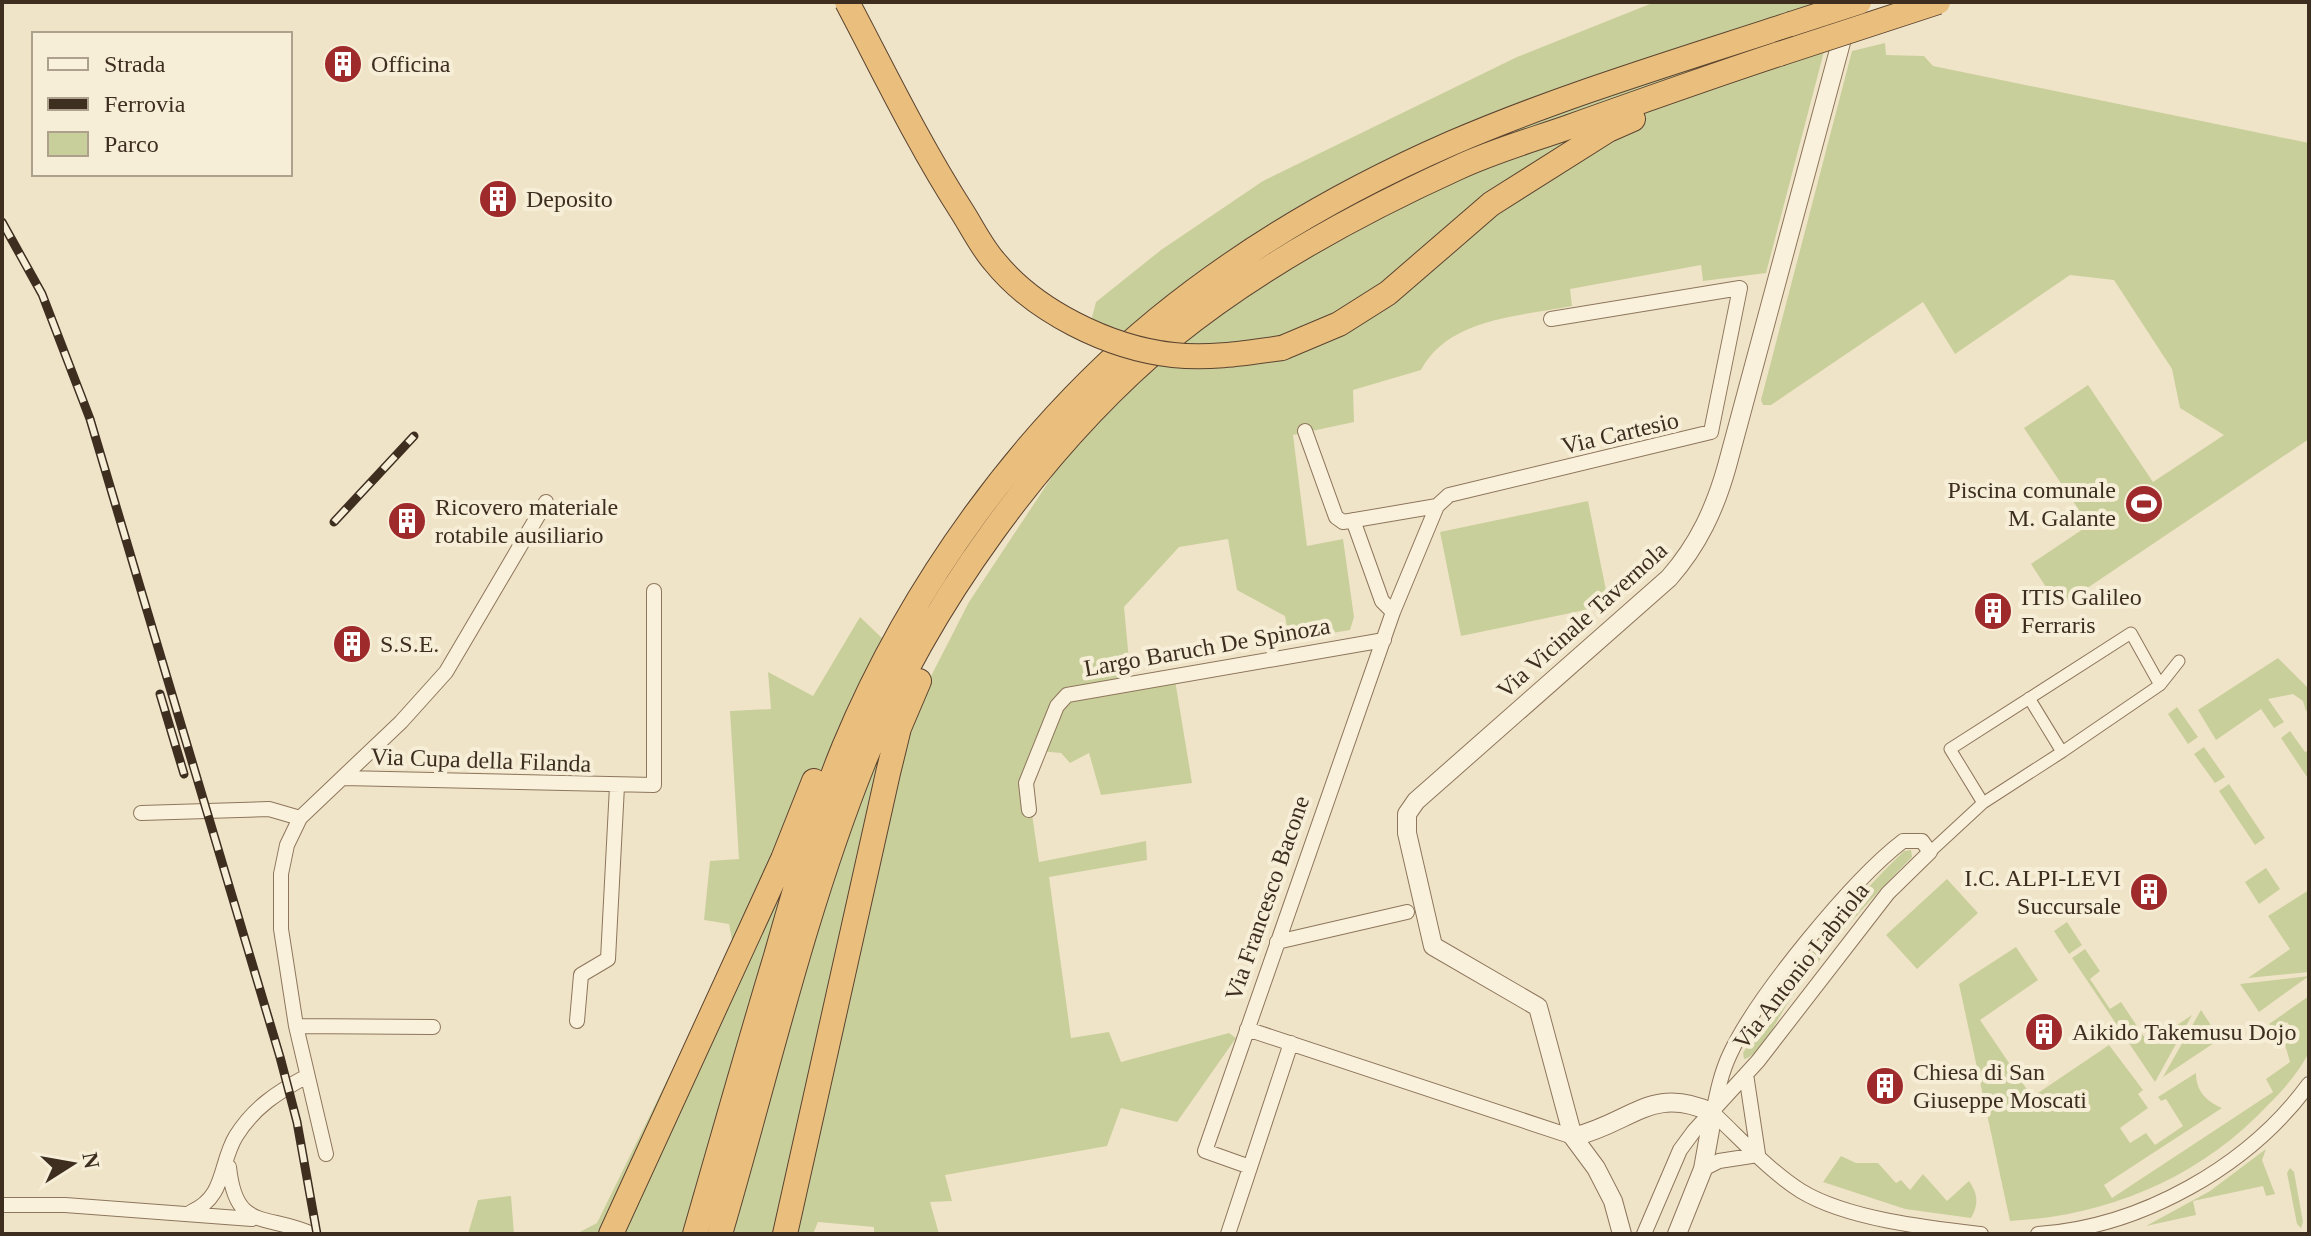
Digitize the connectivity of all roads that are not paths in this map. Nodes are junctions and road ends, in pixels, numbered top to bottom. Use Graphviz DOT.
graph roads {
  1 [pos="847,2"];
  2 [pos="1852,2"];
  3 [pos="1859,2"];
  4 [pos="1938,2"];
  5 [pos="1708,78"];
  6 [pos="1551,319"];
  7 [pos="1305,431"];
  8 [pos="546,502"];
  9 [pos="1437,506"];
  10 [pos="1353,520"];
  11 [pos="985,545"];
  12 [pos="654,591"];
  13 [pos="916,607"];
  14 [pos="1393,612"];
  15 [pos="1384,640"];
  16 [pos="2179,661"];
  17 [pos="2160,685"];
  18 [pos="2029,698"];
  19 [pos="2062,752"];
  20 [pos="344,778"];
  21 [pos="617,786"];
  22 [pos="1983,803"];
  23 [pos="1029,810"];
  24 [pos="141,813"];
  25 [pos="300,818"];
  26 [pos="1930,852"];
  27 [pos="1407,912"];
  28 [pos="1277,942"];
  29 [pos="577,1021"];
  30 [pos="296,1026"];
  31 [pos="433,1027"];
  32 [pos="1247,1029"];
  33 [pos="1291,1043"];
  34 [pos="1746,1074"];
  35 [pos="307,1076"];
  36 [pos="2309,1084"];
  37 [pos="1713,1113"];
  38 [pos="1573,1137"];
  39 [pos="326,1154"];
  40 [pos="1758,1155"];
  41 [pos="228,1158"];
  42 [pos="1250,1167"];
  43 [pos="1703,1169"];
  44 [pos="2,1205"];
  45 [pos="178,1213"];
  46 [pos="252,1219"];
  47 [pos="708,1230"];
  48 [pos="312,1234"];
  49 [pos="611,1234"];
  50 [pos="785,1234"];
  51 [pos="1228,1234"];
  52 [pos="1622,1234"];
  53 [pos="1644,1234"];
  54 [pos="1677,1234"];
  55 [pos="1981,1234"];
  56 [pos="2038,1234"];
  1 -- 5 [label="highway, bridge"];
  2 -- 38 [label="street, Via Vicinale Tavernola"];
  3 -- 13 [label="highway, bridge"];
  4 -- 5 [label="highway, bridge"];
  5 -- 11 [label="highway"];
  6 -- 9 [label="street, Via Cartesio"];
  7 -- 10 [label="street"];
  8 -- 20 [label="street, Via Cupa della Filanda"];
  9 -- 10 [label="street, Via Cartesio"];
  9 -- 14 [label="street, Via Francesco Bacone"];
  10 -- 14 [label="street"];
  11 -- 47 [label="highway"];
  11 -- 50 [label="highway"];
  12 -- 21 [label="street, Via Cupa della Filanda"];
  13 -- 47 [label="highway"];
  13 -- 49 [label="highway"];
  14 -- 15 [label="street, Via Francesco Bacone"];
  15 -- 23 [label="street, Largo Baruch De Spinoza"];
  15 -- 28 [label="street, Via Francesco Bacone"];
  16 -- 17 [label="street, Via Antonio Labriola"];
  17 -- 18 [label="street"];
  17 -- 19 [label="street, Via Antonio Labriola"];
  18 -- 19 [label="street"];
  18 -- 22 [label="street"];
  19 -- 22 [label="street, Via Antonio Labriola"];
  20 -- 21 [label="street, Via Cupa della Filanda"];
  20 -- 25 [label="street, Via Cupa della Filanda"];
  21 -- 29 [label="street, Via Cupa della Filanda"];
  22 -- 26 [label="street, Via Antonio Labriola"];
  24 -- 25 [label="street"];
  25 -- 30 [label="street, Via Cupa della Filanda"];
  26 -- 34 [label="street, Via Antonio Labriola"];
  26 -- 37 [label="street, Via Antonio Labriola"];
  27 -- 28 [label="street"];
  28 -- 32 [label="street, Via Francesco Bacone"];
  30 -- 31 [label="street"];
  30 -- 35 [label="street, Via Cupa della Filanda"];
  32 -- 33 [label="street, Via Francesco Bacone"];
  32 -- 42 [label="street"];
  33 -- 38 [label="street, Via Francesco Bacone"];
  33 -- 42 [label="street"];
  34 -- 37 [label="street, Via Antonio Labriola"];
  34 -- 40 [label="street"];
  35 -- 39 [label="street, Via Cupa della Filanda"];
  35 -- 41 [label="street"];
  36 -- 56 [label="street"];
  37 -- 38 [label="street"];
  37 -- 40 [label="street"];
  37 -- 43 [label="street, Via Antonio Labriola"];
  37 -- 53 [label="street, Via Antonio Labriola"];
  38 -- 52 [label="street"];
  40 -- 43 [label="street"];
  40 -- 55 [label="street"];
  41 -- 45 [label="street"];
  41 -- 46 [label="street"];
  42 -- 51 [label="street"];
  43 -- 54 [label="street, Via Antonio Labriola"];
  44 -- 45 [label="street"];
  45 -- 46 [label="street"];
  46 -- 48 [label="street"];
}
